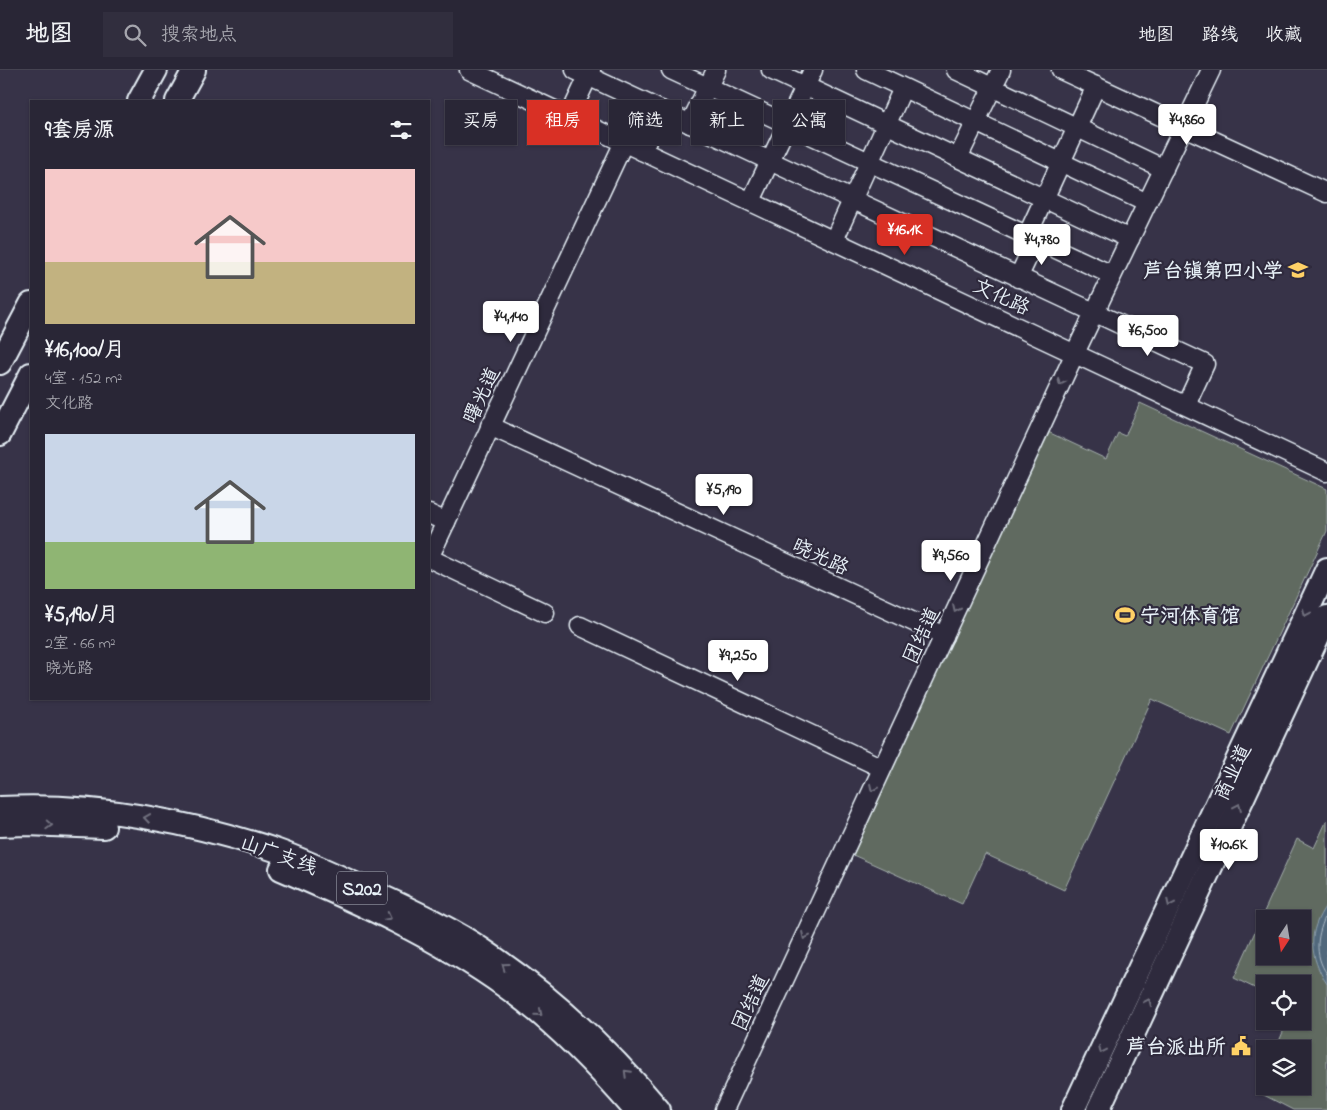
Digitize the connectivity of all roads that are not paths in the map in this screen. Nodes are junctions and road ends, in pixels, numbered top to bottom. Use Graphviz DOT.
graph roads {
  1 [pos="156,70"];
  2 [pos="194,70"];
  3 [pos="469,70"];
  4 [pos="671,70"];
  5 [pos="716,70"];
  6 [pos="770,70"];
  7 [pos="813,70"];
  8 [pos="866,70"];
  9 [pos="956,70"];
  10 [pos="1001,70"];
  11 [pos="1061,70"];
  12 [pos="1211,70"];
  13 [pos="585,72"];
  14 [pos="495,76"];
  15 [pos="805,86"];
  16 [pos="1096,86"];
  17 [pos="708,87"];
  18 [pos="903,88"];
  19 [pos="993,88"];
  20 [pos="140,100"];
  21 [pos="178,100"];
  22 [pos="538,100"];
  23 [pos="575,100"];
  24 [pos="641,100"];
  25 [pos="799,100"];
  26 [pos="773,117"];
  27 [pos="681,120"];
  28 [pos="976,122"];
  29 [pos="690,124"];
  30 [pos="886,124"];
  31 [pos="1185,127"];
  32 [pos="1077,128"];
  33 [pos="623,145"];
  34 [pos="630,145"];
  35 [pos="645,145"];
  36 [pos="778,145"];
  37 [pos="832,145"];
  38 [pos="642,151"];
  39 [pos="958,158"];
  40 [pos="770,162"];
  41 [pos="868,162"];
  42 [pos="1061,162"];
  43 [pos="1164,169"];
  44 [pos="1327,193"];
  45 [pos="1044,199"];
  46 [pos="852,200"];
  47 [pos="751,202"];
  48 [pos="1147,203"];
  49 [pos="1032,238"];
  50 [pos="1130,238"];
  51 [pos="834,240"];
  52 [pos="1112,275"];
  53 [pos="1018,278"];
  54 [pos="29,314"];
  55 [pos="1094,314"];
  56 [pos="1075,353"];
  57 [pos="0,363"];
  58 [pos="30,376"];
  59 [pos="1186,405"];
  60 [pos="490,426"];
  61 [pos="0,434"];
  62 [pos="1327,472"];
  63 [pos="430,514"];
  64 [pos="446,522"];
  65 [pos="430,556"];
  66 [pos="430,558"];
  67 [pos="1327,569"];
  68 [pos="545,613"];
  69 [pos="1327,617"];
  70 [pos="580,626"];
  71 [pos="944,636"];
  72 [pos="882,768"];
  73 [pos="0,808"];
  74 [pos="0,825"];
  75 [pos="635,1110"];
  76 [pos="659,1110"];
  77 [pos="724,1110"];
  78 [pos="1073,1110"];
  79 [pos="1098,1110"];
  1 -- 20 [label="main road"];
  2 -- 21 [label="main road"];
  3 -- 14 [label="street, 文化路"];
  4 -- 17 [label="street"];
  5 -- 17 [label="street"];
  6 -- 15 [label="street"];
  7 -- 15 [label="street"];
  8 -- 18 [label="street"];
  9 -- 19 [label="street"];
  10 -- 19 [label="street"];
  11 -- 16 [label="street"];
  12 -- 31 [label="street, 团结道"];
  13 -- 23 [label="street"];
  13 -- 24 [label="street"];
  14 -- 22 [label="street, 文化路"];
  15 -- 25 [label="street"];
  15 -- 30 [label="street"];
  16 -- 31 [label="street"];
  16 -- 32 [label="street"];
  17 -- 26 [label="street"];
  17 -- 29 [label="street"];
  18 -- 28 [label="street"];
  18 -- 30 [label="street"];
  19 -- 28 [label="street"];
  19 -- 32 [label="street"];
  27 -- 29 [label="street"];
  28 -- 39 [label="street"];
  28 -- 42 [label="street"];
  29 -- 40 [label="street"];
  30 -- 39 [label="street"];
  30 -- 41 [label="street"];
  31 -- 43 [label="street, 团结道"];
  31 -- 44 [label="street"];
  32 -- 42 [label="street"];
  32 -- 43 [label="street"];
  33 -- 60 [label="street, 曙光道"];
  34 -- 38 [label="street, 文化路"];
  35 -- 38 [label="street"];
  36 -- 40 [label="street"];
  37 -- 41 [label="street"];
  38 -- 47 [label="street, 文化路"];
  39 -- 45 [label="street"];
  40 -- 46 [label="street"];
  40 -- 47 [label="street"];
  41 -- 46 [label="street"];
  41 -- 49 [label="street"];
  42 -- 45 [label="street"];
  42 -- 48 [label="street"];
  43 -- 48 [label="street, 团结道"];
  45 -- 49 [label="street"];
  45 -- 50 [label="street"];
  46 -- 51 [label="street"];
  46 -- 53 [label="street"];
  47 -- 51 [label="street, 文化路"];
  48 -- 50 [label="street, 团结道"];
  49 -- 52 [label="street"];
  49 -- 53 [label="street"];
  50 -- 52 [label="street, 团结道"];
  51 -- 56 [label="street, 文化路"];
  52 -- 55 [label="street, 团结道"];
  53 -- 55 [label="street"];
  54 -- 57 [label="main road"];
  55 -- 56 [label="street, 团结道"];
  55 -- 59 [label="street"];
  56 -- 59 [label="street, 文化路"];
  56 -- 71 [label="street, 团结道, one-way"];
  58 -- 61 [label="main road"];
  59 -- 62 [label="street, 文化路"];
  60 -- 64 [label="street, 曙光道"];
  60 -- 71 [label="street, 晓光路"];
  63 -- 64 [label="street"];
  64 -- 65 [label="street, 曙光道"];
  66 -- 68 [label="street"];
  67 -- 78 [label="main road, 商业道, one-way"];
  79 -- 69 [label="main road, 商业道, one-way"];
  70 -- 72 [label="street"];
  71 -- 72 [label="street, 团结道"];
  72 -- 77 [label="street, 团结道, one-way"];
  76 -- 73 [label="main road, 山广支线 / S202, one-way"];
  74 -- 75 [label="main road, 山广支线 / S202, one-way"];
}
